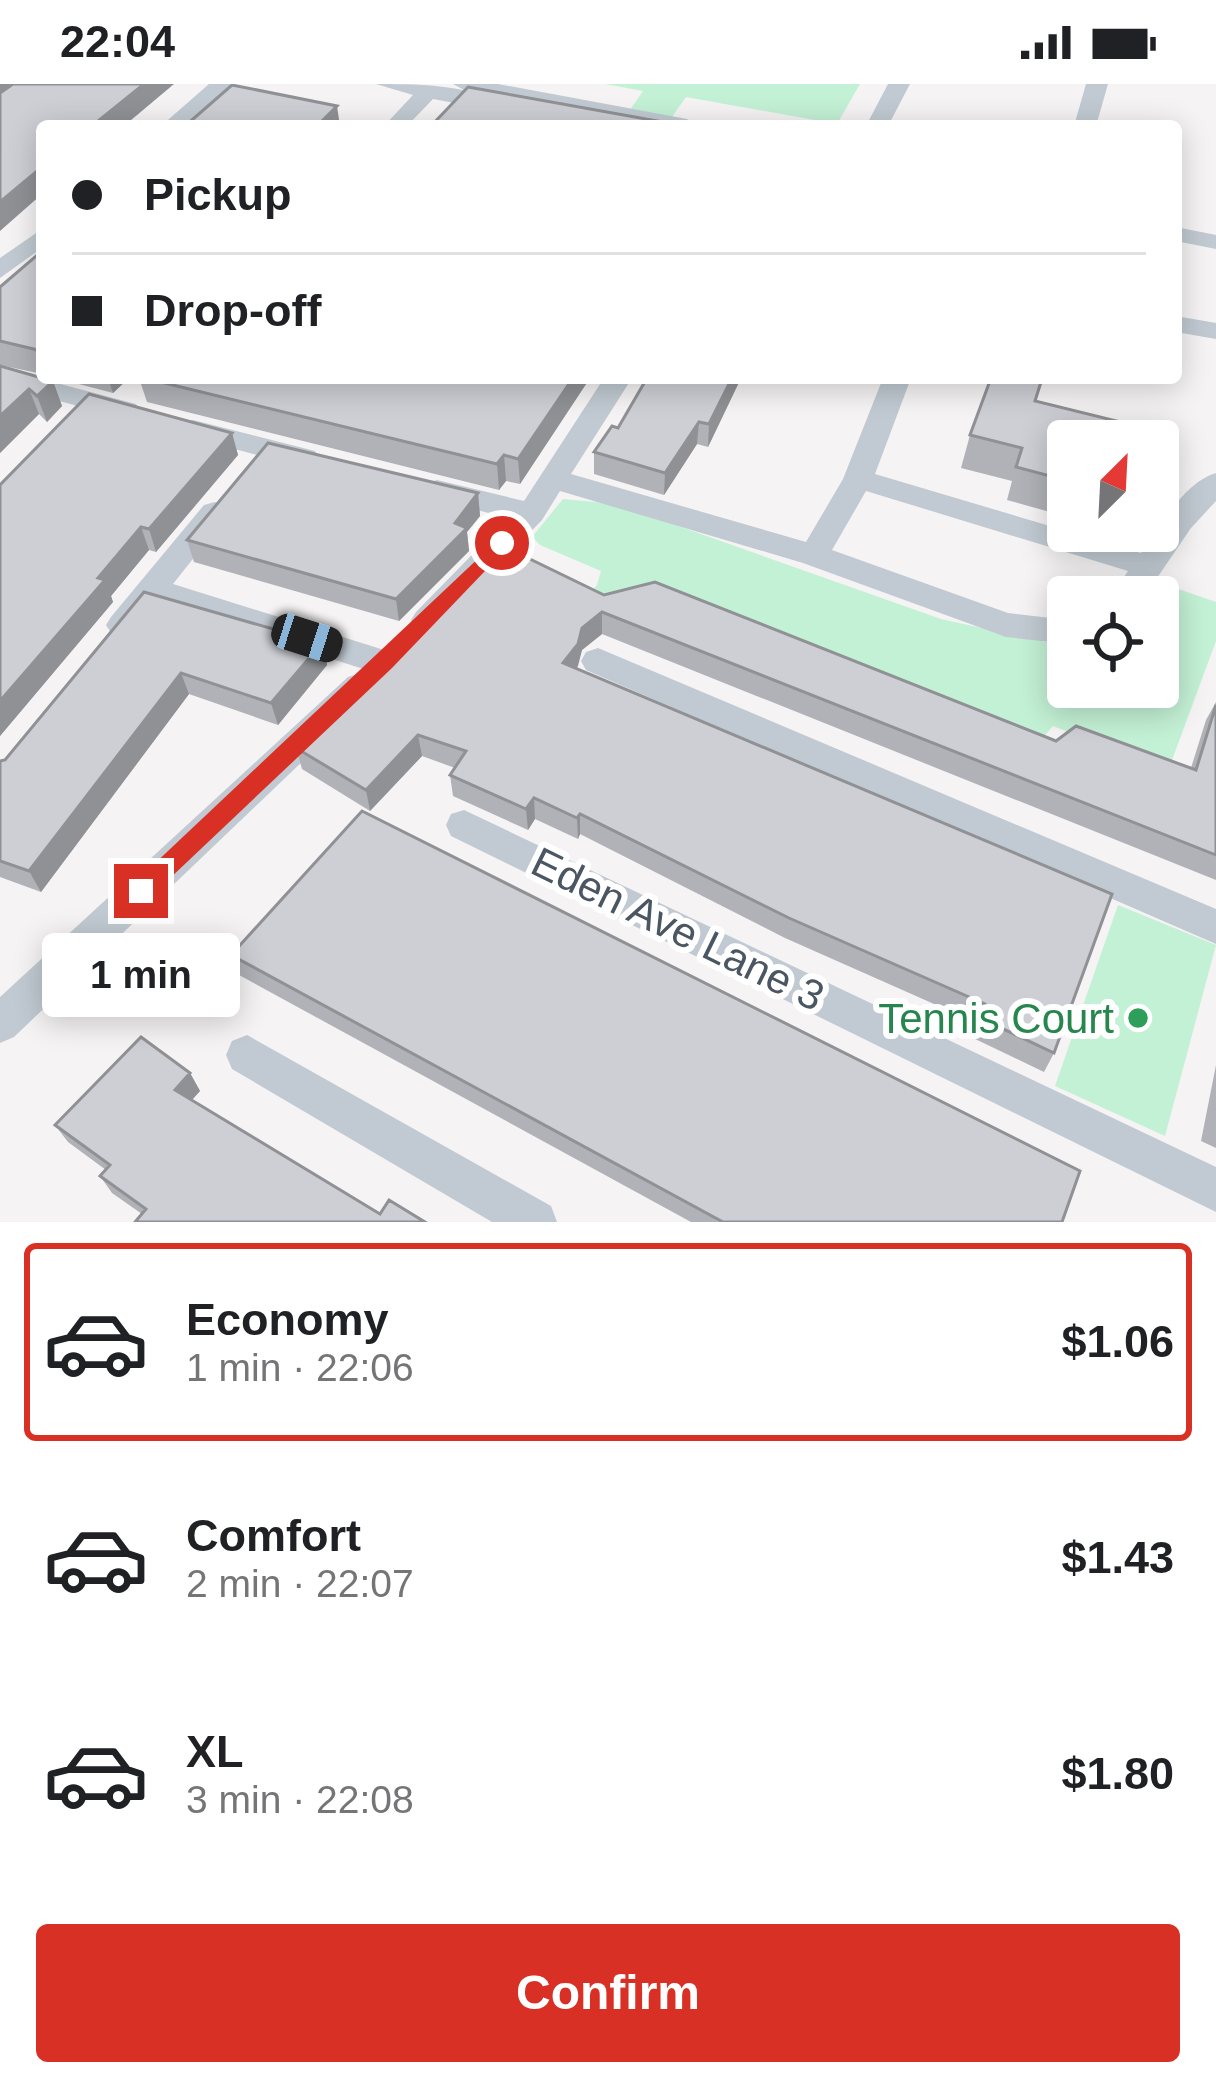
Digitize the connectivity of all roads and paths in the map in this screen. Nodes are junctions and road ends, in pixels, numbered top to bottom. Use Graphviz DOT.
graph roads {
  1 [pos="222,84"];
  2 [pos="387,84"];
  3 [pos="464,84"];
  4 [pos="899,84"];
  5 [pos="1097,84"];
  6 [pos="428,92"];
  7 [pos="179,120"];
  8 [pos="401,120"];
  9 [pos="575,120"];
  10 [pos="655,120"];
  11 [pos="880,120"];
  12 [pos="1087,120"];
  13 [pos="1182,219"];
  14 [pos="1216,226"];
  15 [pos="1182,235"];
  16 [pos="36,241"];
  17 [pos="1216,242"];
  18 [pos="0,271"];
  19 [pos="1182,325"];
  20 [pos="1216,331"];
  21 [pos="0,376"];
  22 [pos="614,384"];
  23 [pos="895,384"];
  24 [pos="90,401"];
  25 [pos="60,432"];
  26 [pos="265,449"];
  27 [pos="332,465"];
  28 [pos="555,478"];
  29 [pos="858,479"];
  30 [pos="398,481"];
  31 [pos="1216,483"];
  32 [pos="531,513"];
  33 [pos="814,555"];
  34 [pos="1148,566"];
  35 [pos="1141,576"];
  36 [pos="152,589"];
  37 [pos="1047,630"];
  38 [pos="107,643"];
  39 [pos="598,661"];
  40 [pos="385,663"];
  41 [pos="464,825"];
  42 [pos="1216,927"];
  43 [pos="0,1022"];
  44 [pos="247,1055"];
  45 [pos="1216,1190"];
  46 [pos="535,1222"];
  1 -- 7 [label="street"];
  2 -- 6 [label="street"];
  3 -- 10 [label="street"];
  4 -- 11 [label="street"];
  5 -- 12 [label="street"];
  6 -- 8 [label="street"];
  6 -- 9 [label="street"];
  13 -- 14 [label="street"];
  15 -- 17 [label="street"];
  16 -- 18 [label="street"];
  19 -- 20 [label="street"];
  21 -- 24 [label="street"];
  22 -- 28 [label="street"];
  23 -- 29 [label="street"];
  24 -- 25 [label="street"];
  24 -- 26 [label="street"];
  26 -- 27 [label="street"];
  26 -- 36 [label="street"];
  28 -- 32 [label="street"];
  28 -- 33 [label="street"];
  29 -- 33 [label="street"];
  29 -- 34 [label="street"];
  30 -- 32 [label="street"];
  31 -- 34 [label="street"];
  32 -- 40 [label="street"];
  33 -- 37 [label="street"];
  34 -- 35 [label="street"];
  36 -- 38 [label="street"];
  36 -- 40 [label="street"];
  39 -- 42 [label="street"];
  40 -- 43 [label="street"];
  41 -- 45 [label="street, Eden Ave Lane 3"];
  44 -- 46 [label="street"];
}
